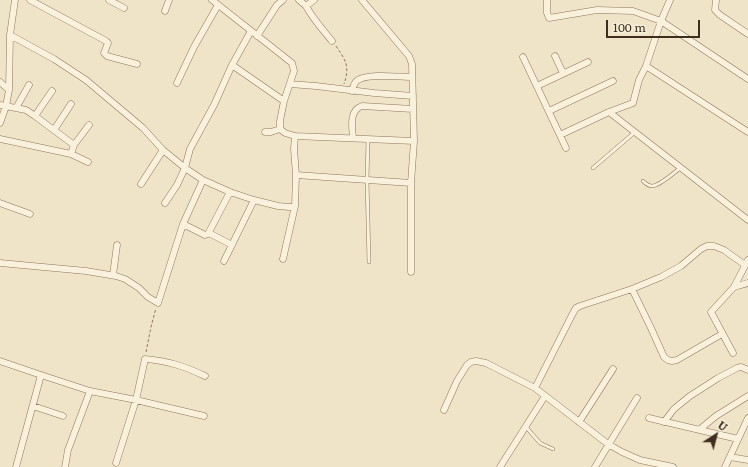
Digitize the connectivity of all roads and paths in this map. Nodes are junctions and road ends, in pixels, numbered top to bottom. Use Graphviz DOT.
graph roads {
  1 [pos="15,0"];
  2 [pos="30,0"];
  3 [pos="109,0"];
  4 [pos="169,0"];
  5 [pos="212,0"];
  6 [pos="283,0"];
  7 [pos="299,0"];
  8 [pos="314,0"];
  9 [pos="362,0"];
  10 [pos="547,0"];
  11 [pos="670,0"];
  12 [pos="716,0"];
  13 [pos="218,5"];
  14 [pos="306,6"];
  15 [pos="124,8"];
  16 [pos="165,11"];
  17 [pos="661,21"];
  18 [pos="251,31"];
  19 [pos="748,34"];
  20 [pos="10,35"];
  21 [pos="257,36"];
  22 [pos="332,41"];
  23 [pos="555,56"];
  24 [pos="523,57"];
  25 [pos="588,62"];
  26 [pos="137,64"];
  27 [pos="232,66"];
  28 [pos="646,66"];
  29 [pos="563,73"];
  30 [pos="412,77"];
  31 [pos="748,79"];
  32 [pos="613,81"];
  33 [pos="0,82"];
  34 [pos="177,84"];
  35 [pos="290,84"];
  36 [pos="29,85"];
  37 [pos="537,86"];
  38 [pos="343,89"];
  39 [pos="9,90"];
  40 [pos="352,90"];
  41 [pos="52,91"];
  42 [pos="413,96"];
  43 [pos="284,102"];
  44 [pos="71,104"];
  45 [pos="3,106"];
  46 [pos="16,108"];
  47 [pos="413,109"];
  48 [pos="549,111"];
  49 [pos="609,112"];
  50 [pos="35,116"];
  51 [pos="0,123"];
  52 [pos="89,125"];
  53 [pos="280,129"];
  54 [pos="54,130"];
  55 [pos="265,132"];
  56 [pos="635,132"];
  57 [pos="748,132"];
  58 [pos="295,136"];
  59 [pos="560,136"];
  60 [pos="353,138"];
  61 [pos="0,139"];
  62 [pos="368,139"];
  63 [pos="414,141"];
  64 [pos="74,145"];
  65 [pos="566,148"];
  66 [pos="163,150"];
  67 [pos="71,154"];
  68 [pos="88,162"];
  69 [pos="185,168"];
  70 [pos="593,168"];
  71 [pos="680,168"];
  72 [pos="296,175"];
  73 [pos="203,180"];
  74 [pos="367,180"];
  75 [pos="643,181"];
  76 [pos="411,183"];
  77 [pos="141,184"];
  78 [pos="230,192"];
  79 [pos="254,200"];
  80 [pos="0,203"];
  81 [pos="165,203"];
  82 [pos="295,206"];
  83 [pos="30,214"];
  84 [pos="748,220"];
  85 [pos="183,224"];
  86 [pos="209,233"];
  87 [pos="117,245"];
  88 [pos="232,245"];
  89 [pos="283,259"];
  90 [pos="224,261"];
  91 [pos="369,262"];
  92 [pos="0,263"];
  93 [pos="747,263"];
  94 [pos="411,272"];
  95 [pos="113,275"];
  96 [pos="748,283"];
  97 [pos="734,287"];
  98 [pos="632,289"];
  99 [pos="158,303"];
  100 [pos="722,334"];
  101 [pos="733,353"];
  102 [pos="145,358"];
  103 [pos="0,361"];
  104 [pos="613,369"];
  105 [pos="748,370"];
  106 [pos="41,376"];
  107 [pos="205,376"];
  108 [pos="535,388"];
  109 [pos="90,391"];
  110 [pos="545,396"];
  111 [pos="748,396"];
  112 [pos="637,398"];
  113 [pos="136,400"];
  114 [pos="33,406"];
  115 [pos="444,410"];
  116 [pos="64,416"];
  117 [pos="204,416"];
  118 [pos="649,418"];
  119 [pos="748,418"];
  120 [pos="579,422"];
  121 [pos="664,422"];
  122 [pos="526,427"];
  123 [pos="699,430"];
  124 [pos="738,439"];
  125 [pos="608,444"];
  126 [pos="553,449"];
  127 [pos="730,457"];
  128 [pos="640,460"];
  129 [pos="748,460"];
  130 [pos="116,463"];
  131 [pos="16,467"];
  132 [pos="65,467"];
  133 [pos="500,467"];
  134 [pos="595,467"];
  135 [pos="636,467"];
  136 [pos="673,467"];
  137 [pos="725,467"];
  1 -- 20 [label="street"];
  2 -- 26 [label="street"];
  3 -- 15 [label="street"];
  4 -- 16 [label="street"];
  5 -- 13 [label="street"];
  6 -- 21 [label="street"];
  7 -- 14 [label="street"];
  8 -- 14 [label="street"];
  9 -- 30 [label="street"];
  10 -- 17 [label="street"];
  11 -- 17 [label="street"];
  12 -- 19 [label="street"];
  13 -- 18 [label="street"];
  13 -- 34 [label="street"];
  14 -- 22 [label="street"];
  17 -- 28 [label="street"];
  17 -- 31 [label="street"];
  18 -- 21 [label="street"];
  18 -- 27 [label="street"];
  20 -- 39 [label="street"];
  20 -- 66 [label="street"];
  21 -- 35 [label="street"];
  22 -- 38 [label="path"];
  23 -- 29 [label="street"];
  24 -- 37 [label="street"];
  25 -- 29 [label="street"];
  27 -- 43 [label="street"];
  27 -- 69 [label="street"];
  28 -- 49 [label="street"];
  28 -- 57 [label="street"];
  29 -- 37 [label="street"];
  30 -- 40 [label="street"];
  30 -- 42 [label="street"];
  32 -- 48 [label="street"];
  33 -- 39 [label="street"];
  35 -- 38 [label="street"];
  35 -- 43 [label="street"];
  36 -- 46 [label="street"];
  37 -- 48 [label="street"];
  38 -- 40 [label="street"];
  39 -- 45 [label="street"];
  40 -- 42 [label="street"];
  41 -- 50 [label="street"];
  42 -- 47 [label="street"];
  43 -- 53 [label="street"];
  44 -- 54 [label="street"];
  45 -- 46 [label="street"];
  45 -- 51 [label="street"];
  46 -- 50 [label="street"];
  47 -- 60 [label="street"];
  47 -- 63 [label="street"];
  48 -- 59 [label="street"];
  49 -- 56 [label="street"];
  49 -- 59 [label="street"];
  50 -- 54 [label="street"];
  52 -- 64 [label="street"];
  53 -- 55 [label="street"];
  53 -- 58 [label="street"];
  54 -- 64 [label="street"];
  56 -- 70 [label="lane"];
  56 -- 71 [label="street"];
  58 -- 60 [label="street"];
  58 -- 72 [label="street"];
  59 -- 65 [label="street"];
  60 -- 62 [label="street"];
  61 -- 67 [label="street"];
  62 -- 63 [label="street"];
  62 -- 74 [label="lane"];
  63 -- 76 [label="street"];
  64 -- 67 [label="street"];
  66 -- 69 [label="street"];
  66 -- 77 [label="street"];
  67 -- 68 [label="street"];
  69 -- 73 [label="street"];
  69 -- 81 [label="street"];
  71 -- 75 [label="lane"];
  71 -- 84 [label="street"];
  72 -- 74 [label="street"];
  72 -- 82 [label="street"];
  73 -- 78 [label="street"];
  73 -- 85 [label="street"];
  74 -- 76 [label="street"];
  74 -- 91 [label="lane"];
  76 -- 94 [label="street"];
  78 -- 79 [label="street"];
  78 -- 86 [label="street"];
  79 -- 82 [label="street"];
  79 -- 88 [label="street"];
  80 -- 83 [label="street"];
  82 -- 89 [label="street"];
  85 -- 86 [label="street"];
  85 -- 99 [label="street"];
  86 -- 88 [label="street"];
  87 -- 95 [label="street"];
  88 -- 90 [label="street"];
  92 -- 95 [label="street"];
  93 -- 97 [label="street"];
  93 -- 98 [label="street"];
  95 -- 99 [label="street"];
  96 -- 97 [label="street"];
  97 -- 100 [label="street"];
  98 -- 100 [label="street"];
  98 -- 108 [label="street"];
  99 -- 102 [label="path"];
  100 -- 101 [label="street"];
  102 -- 107 [label="street"];
  102 -- 113 [label="street"];
  103 -- 106 [label="street"];
  104 -- 120 [label="street"];
  105 -- 121 [label="street"];
  106 -- 109 [label="street"];
  106 -- 114 [label="street"];
  108 -- 110 [label="street"];
  108 -- 115 [label="street"];
  109 -- 113 [label="street"];
  109 -- 132 [label="street"];
  110 -- 120 [label="street"];
  110 -- 122 [label="street"];
  111 -- 123 [label="street"];
  112 -- 125 [label="street"];
  113 -- 117 [label="street"];
  113 -- 130 [label="street"];
  114 -- 116 [label="street"];
  114 -- 131 [label="street"];
  118 -- 121 [label="street"];
  119 -- 124 [label="street"];
  120 -- 125 [label="street"];
  121 -- 123 [label="street"];
  122 -- 126 [label="lane"];
  122 -- 133 [label="street"];
  123 -- 124 [label="street"];
  124 -- 127 [label="street"];
  125 -- 128 [label="street"];
  125 -- 134 [label="street"];
  127 -- 129 [label="street"];
  127 -- 137 [label="street"];
  128 -- 135 [label="street"];
  128 -- 136 [label="street"];
}
